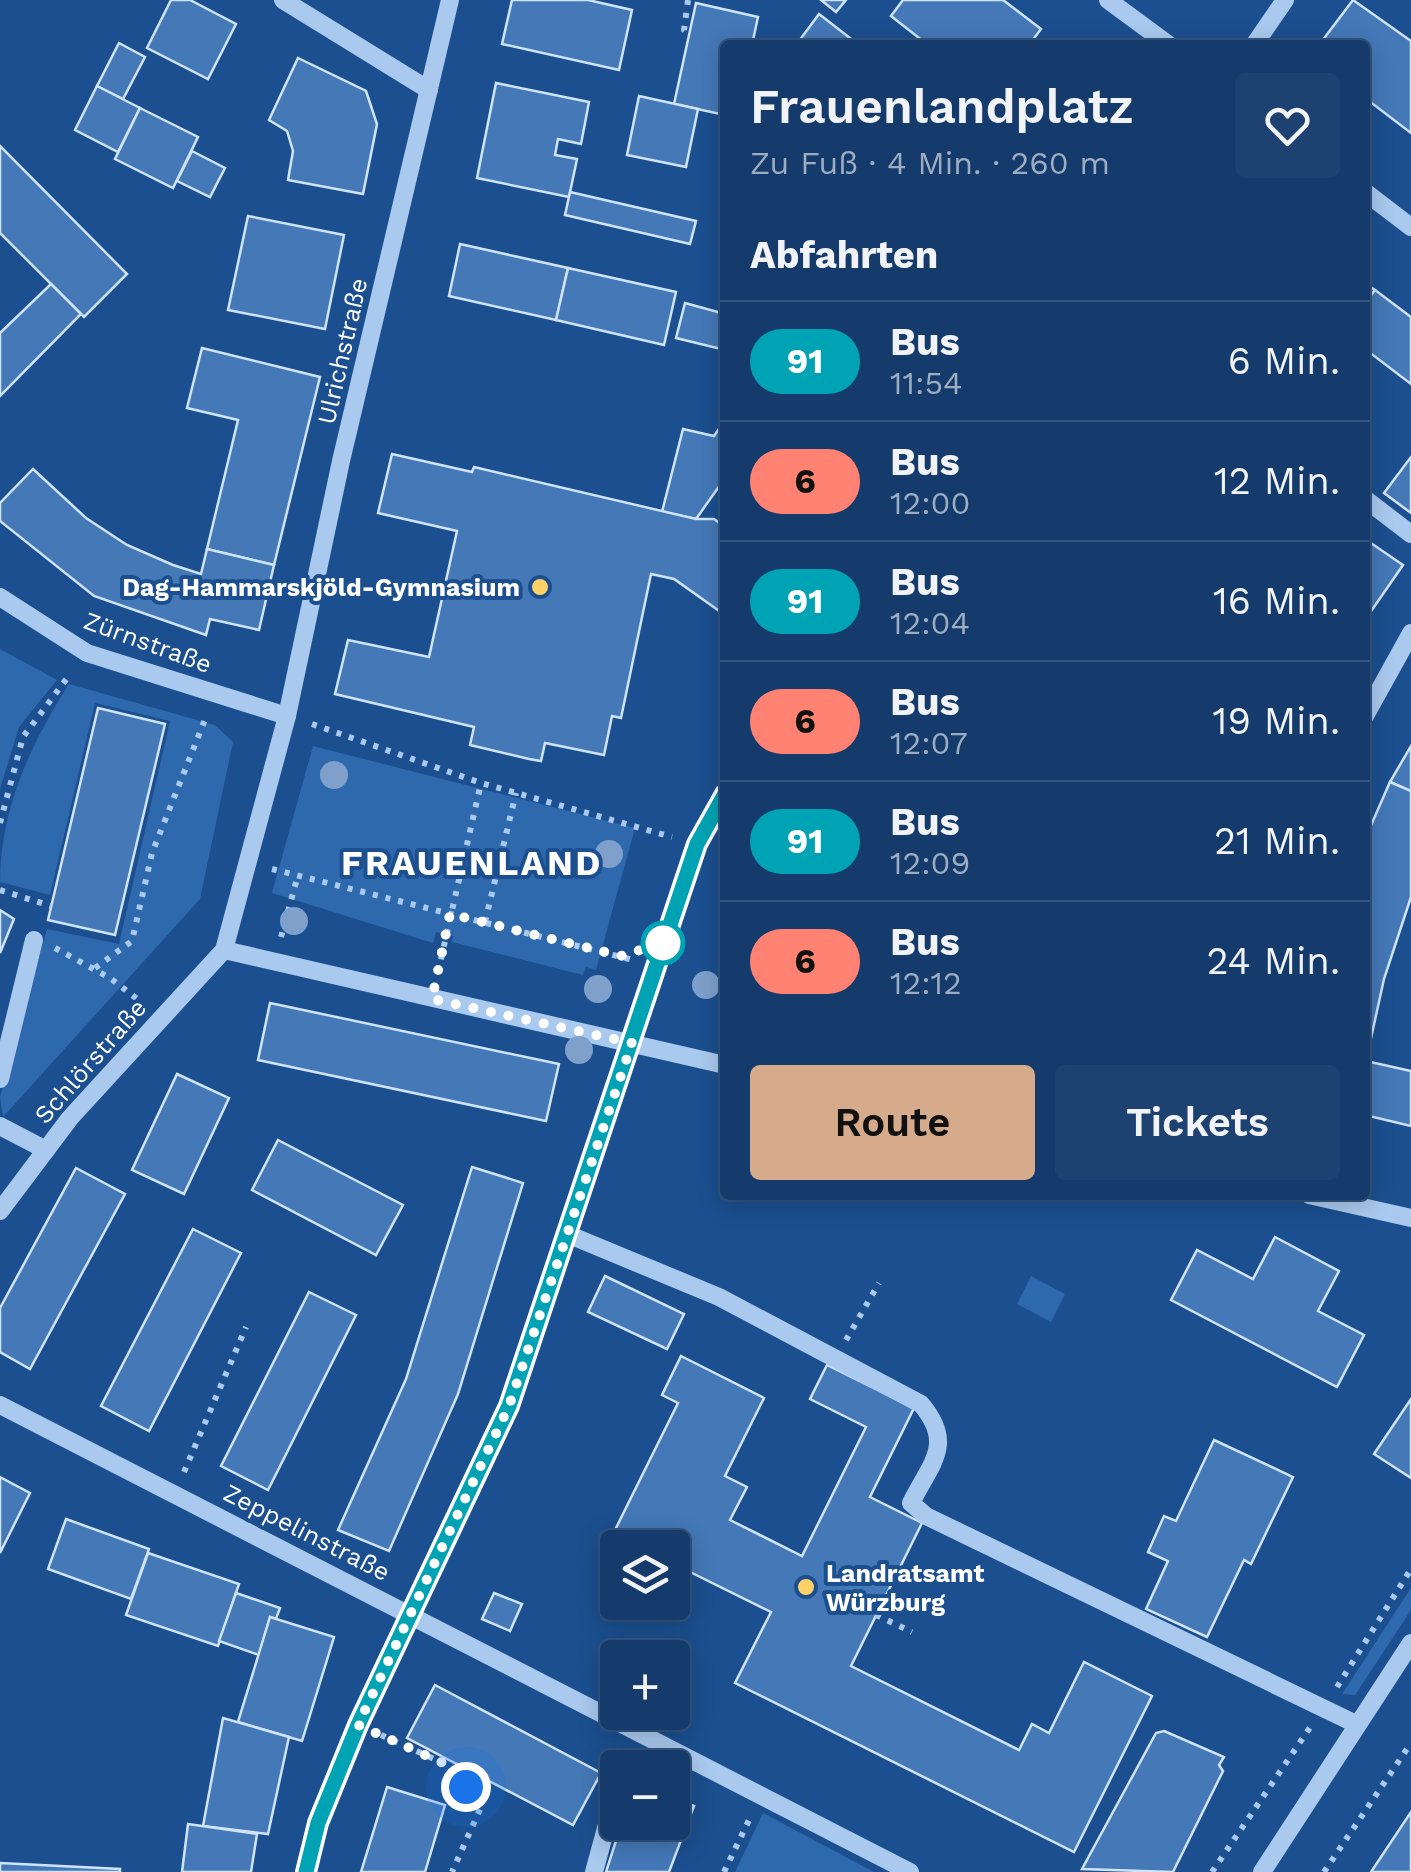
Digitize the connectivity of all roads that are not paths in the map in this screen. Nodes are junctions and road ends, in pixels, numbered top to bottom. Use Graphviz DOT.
graph roads {
  1 [pos="283,0"];
  2 [pos="450,0"];
  3 [pos="1108,0"];
  4 [pos="1285,0"];
  5 [pos="1162,40"];
  6 [pos="1257,40"];
  7 [pos="429,90"];
  8 [pos="1370,196"];
  9 [pos="1411,227"];
  10 [pos="1370,503"];
  11 [pos="1411,534"];
  12 [pos="0,598"];
  13 [pos="1411,632"];
  14 [pos="1370,707"];
  15 [pos="287,716"];
  16 [pos="720,807"];
  17 [pos="34,940"];
  18 [pos="224,950"];
  19 [pos="632,1043"];
  20 [pos="720,1063"];
  21 [pos="0,1079"];
  22 [pos="0,1126"];
  23 [pos="46,1150"];
  24 [pos="1331,1200"];
  25 [pos="0,1211"];
  26 [pos="1411,1218"];
  27 [pos="567,1234"];
  28 [pos="0,1405"];
  29 [pos="413,1615"];
  30 [pos="1411,1643"];
  31 [pos="1356,1724"];
  32 [pos="603,1840"];
  33 [pos="306,1872"];
  34 [pos="594,1872"];
  35 [pos="910,1872"];
  36 [pos="1262,1872"];
  1 -- 7 [label="street"];
  2 -- 7 [label="street, Ulrichstraße"];
  3 -- 5 [label="street"];
  4 -- 6 [label="street"];
  7 -- 15 [label="street, Ulrichstraße"];
  8 -- 9 [label="street"];
  10 -- 11 [label="street"];
  12 -- 15 [label="street, Zürnstraße"];
  13 -- 14 [label="street"];
  15 -- 18 [label="street, Ulrichstraße"];
  16 -- 19 [label="street"];
  17 -- 21 [label="street"];
  18 -- 19 [label="street"];
  18 -- 23 [label="street, Schlörstraße"];
  19 -- 20 [label="street"];
  19 -- 27 [label="street"];
  22 -- 23 [label="street"];
  23 -- 25 [label="street, Schlörstraße"];
  24 -- 26 [label="street"];
  27 -- 29 [label="street"];
  27 -- 31 [label="street"];
  28 -- 29 [label="street, Zeppelinstraße"];
  29 -- 33 [label="street"];
  29 -- 35 [label="street, Zeppelinstraße"];
  30 -- 31 [label="street"];
  31 -- 36 [label="street"];
  32 -- 34 [label="street"];
}
